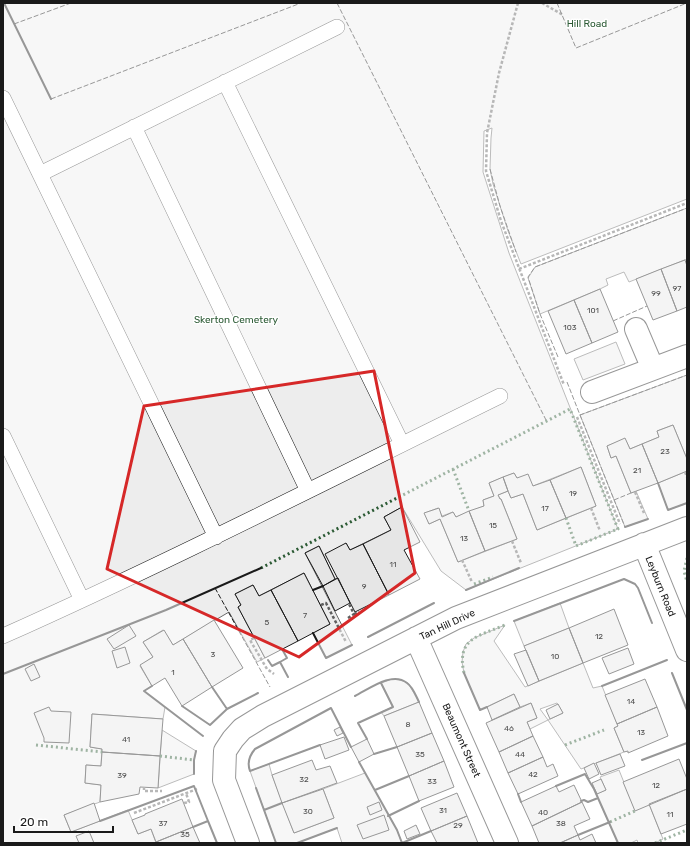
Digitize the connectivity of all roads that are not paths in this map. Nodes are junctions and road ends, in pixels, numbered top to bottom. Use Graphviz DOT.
graph roads {
  1 [pos="337,27"];
  2 [pos="225,82"];
  3 [pos="4,101"];
  4 [pos="134,127"];
  5 [pos="40,174"];
  6 [pos="636,329"];
  7 [pos="687,356"];
  8 [pos="653,369"];
  9 [pos="592,392"];
  10 [pos="500,396"];
  11 [pos="3,436"];
  12 [pos="402,444"];
  13 [pos="308,490"];
  14 [pos="687,528"];
  15 [pos="216,537"];
  16 [pos="644,544"];
  17 [pos="82,600"];
  18 [pos="3,636"];
  19 [pos="416,638"];
  20 [pos="687,650"];
  21 [pos="248,843"];
  22 [pos="507,843"];
  1 -- 2 [label="lane"];
  2 -- 4 [label="lane"];
  2 -- 12 [label="lane"];
  3 -- 5 [label="lane"];
  4 -- 5 [label="lane"];
  4 -- 13 [label="lane"];
  5 -- 15 [label="lane"];
  6 -- 8 [label="street"];
  7 -- 8 [label="street"];
  8 -- 9 [label="street"];
  10 -- 12 [label="lane"];
  11 -- 17 [label="lane"];
  12 -- 13 [label="lane"];
  13 -- 15 [label="lane"];
  14 -- 16 [label="street, Tan Hill Drive"];
  15 -- 17 [label="lane"];
  16 -- 19 [label="street, Tan Hill Drive"];
  16 -- 20 [label="street, Leyburn Road"];
  17 -- 18 [label="lane"];
  19 -- 21 [label="street, Tan Hill Drive"];
  19 -- 22 [label="street, Beaumont Street"];
}
